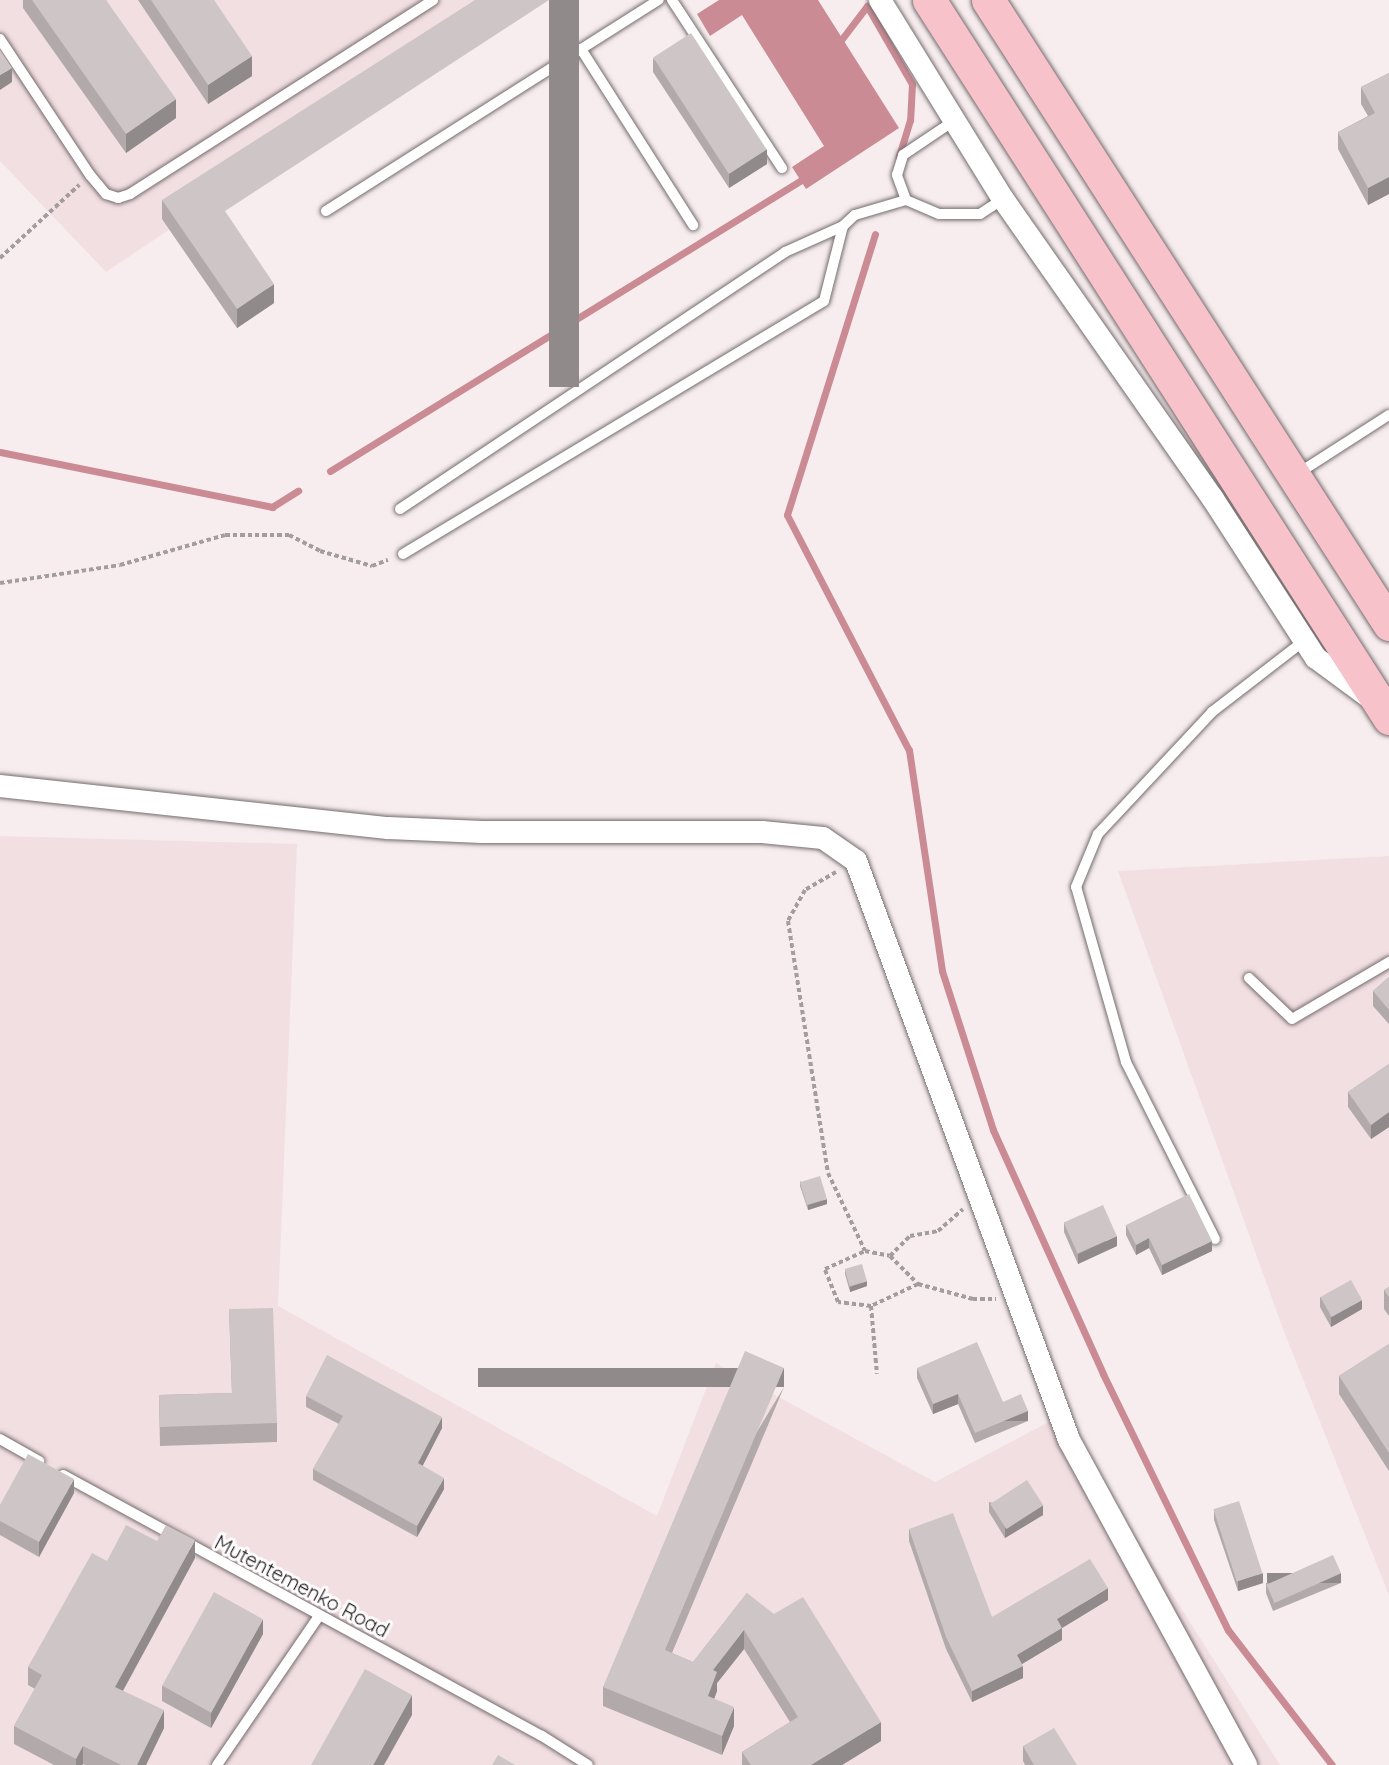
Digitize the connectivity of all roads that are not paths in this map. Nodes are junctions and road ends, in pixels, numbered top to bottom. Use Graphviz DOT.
graph roads {
  1 [pos="434,0"];
  2 [pos="659,0"];
  3 [pos="672,0"];
  4 [pos="880,0"];
  5 [pos="929,0"];
  6 [pos="988,0"];
  7 [pos="0,39"];
  8 [pos="581,50"];
  9 [pos="955,120"];
  10 [pos="782,168"];
  11 [pos="1003,199"];
  12 [pos="906,200"];
  13 [pos="326,211"];
  14 [pos="693,225"];
  15 [pos="843,226"];
  16 [pos="1389,415"];
  17 [pos="1294,476"];
  18 [pos="400,509"];
  19 [pos="403,554"];
  20 [pos="1389,624"];
  21 [pos="1304,641"];
  22 [pos="1385,712"];
  23 [pos="0,786"];
  24 [pos="1389,962"];
  25 [pos="1249,978"];
  26 [pos="1215,1239"];
  27 [pos="0,1439"];
  28 [pos="320,1616"];
  29 [pos="217,1765"];
  30 [pos="588,1765"];
  31 [pos="1246,1765"];
  1 -- 7 [label="lane"];
  2 -- 8 [label="lane"];
  3 -- 10 [label="lane"];
  4 -- 9 [label="street"];
  5 -- 22 [label="highway"];
  6 -- 17 [label="highway"];
  8 -- 13 [label="lane"];
  8 -- 14 [label="lane"];
  9 -- 11 [label="street"];
  9 -- 12 [label="lane"];
  11 -- 12 [label="lane"];
  11 -- 21 [label="street"];
  12 -- 15 [label="lane"];
  15 -- 18 [label="lane"];
  15 -- 19 [label="lane"];
  16 -- 17 [label="lane"];
  17 -- 20 [label="highway"];
  21 -- 22 [label="street"];
  21 -- 26 [label="lane"];
  23 -- 31 [label="street"];
  24 -- 25 [label="lane"];
  27 -- 28 [label="lane, Mutentemenko Road"];
  28 -- 29 [label="lane"];
  28 -- 30 [label="lane, Mutentemenko Road"];
}
